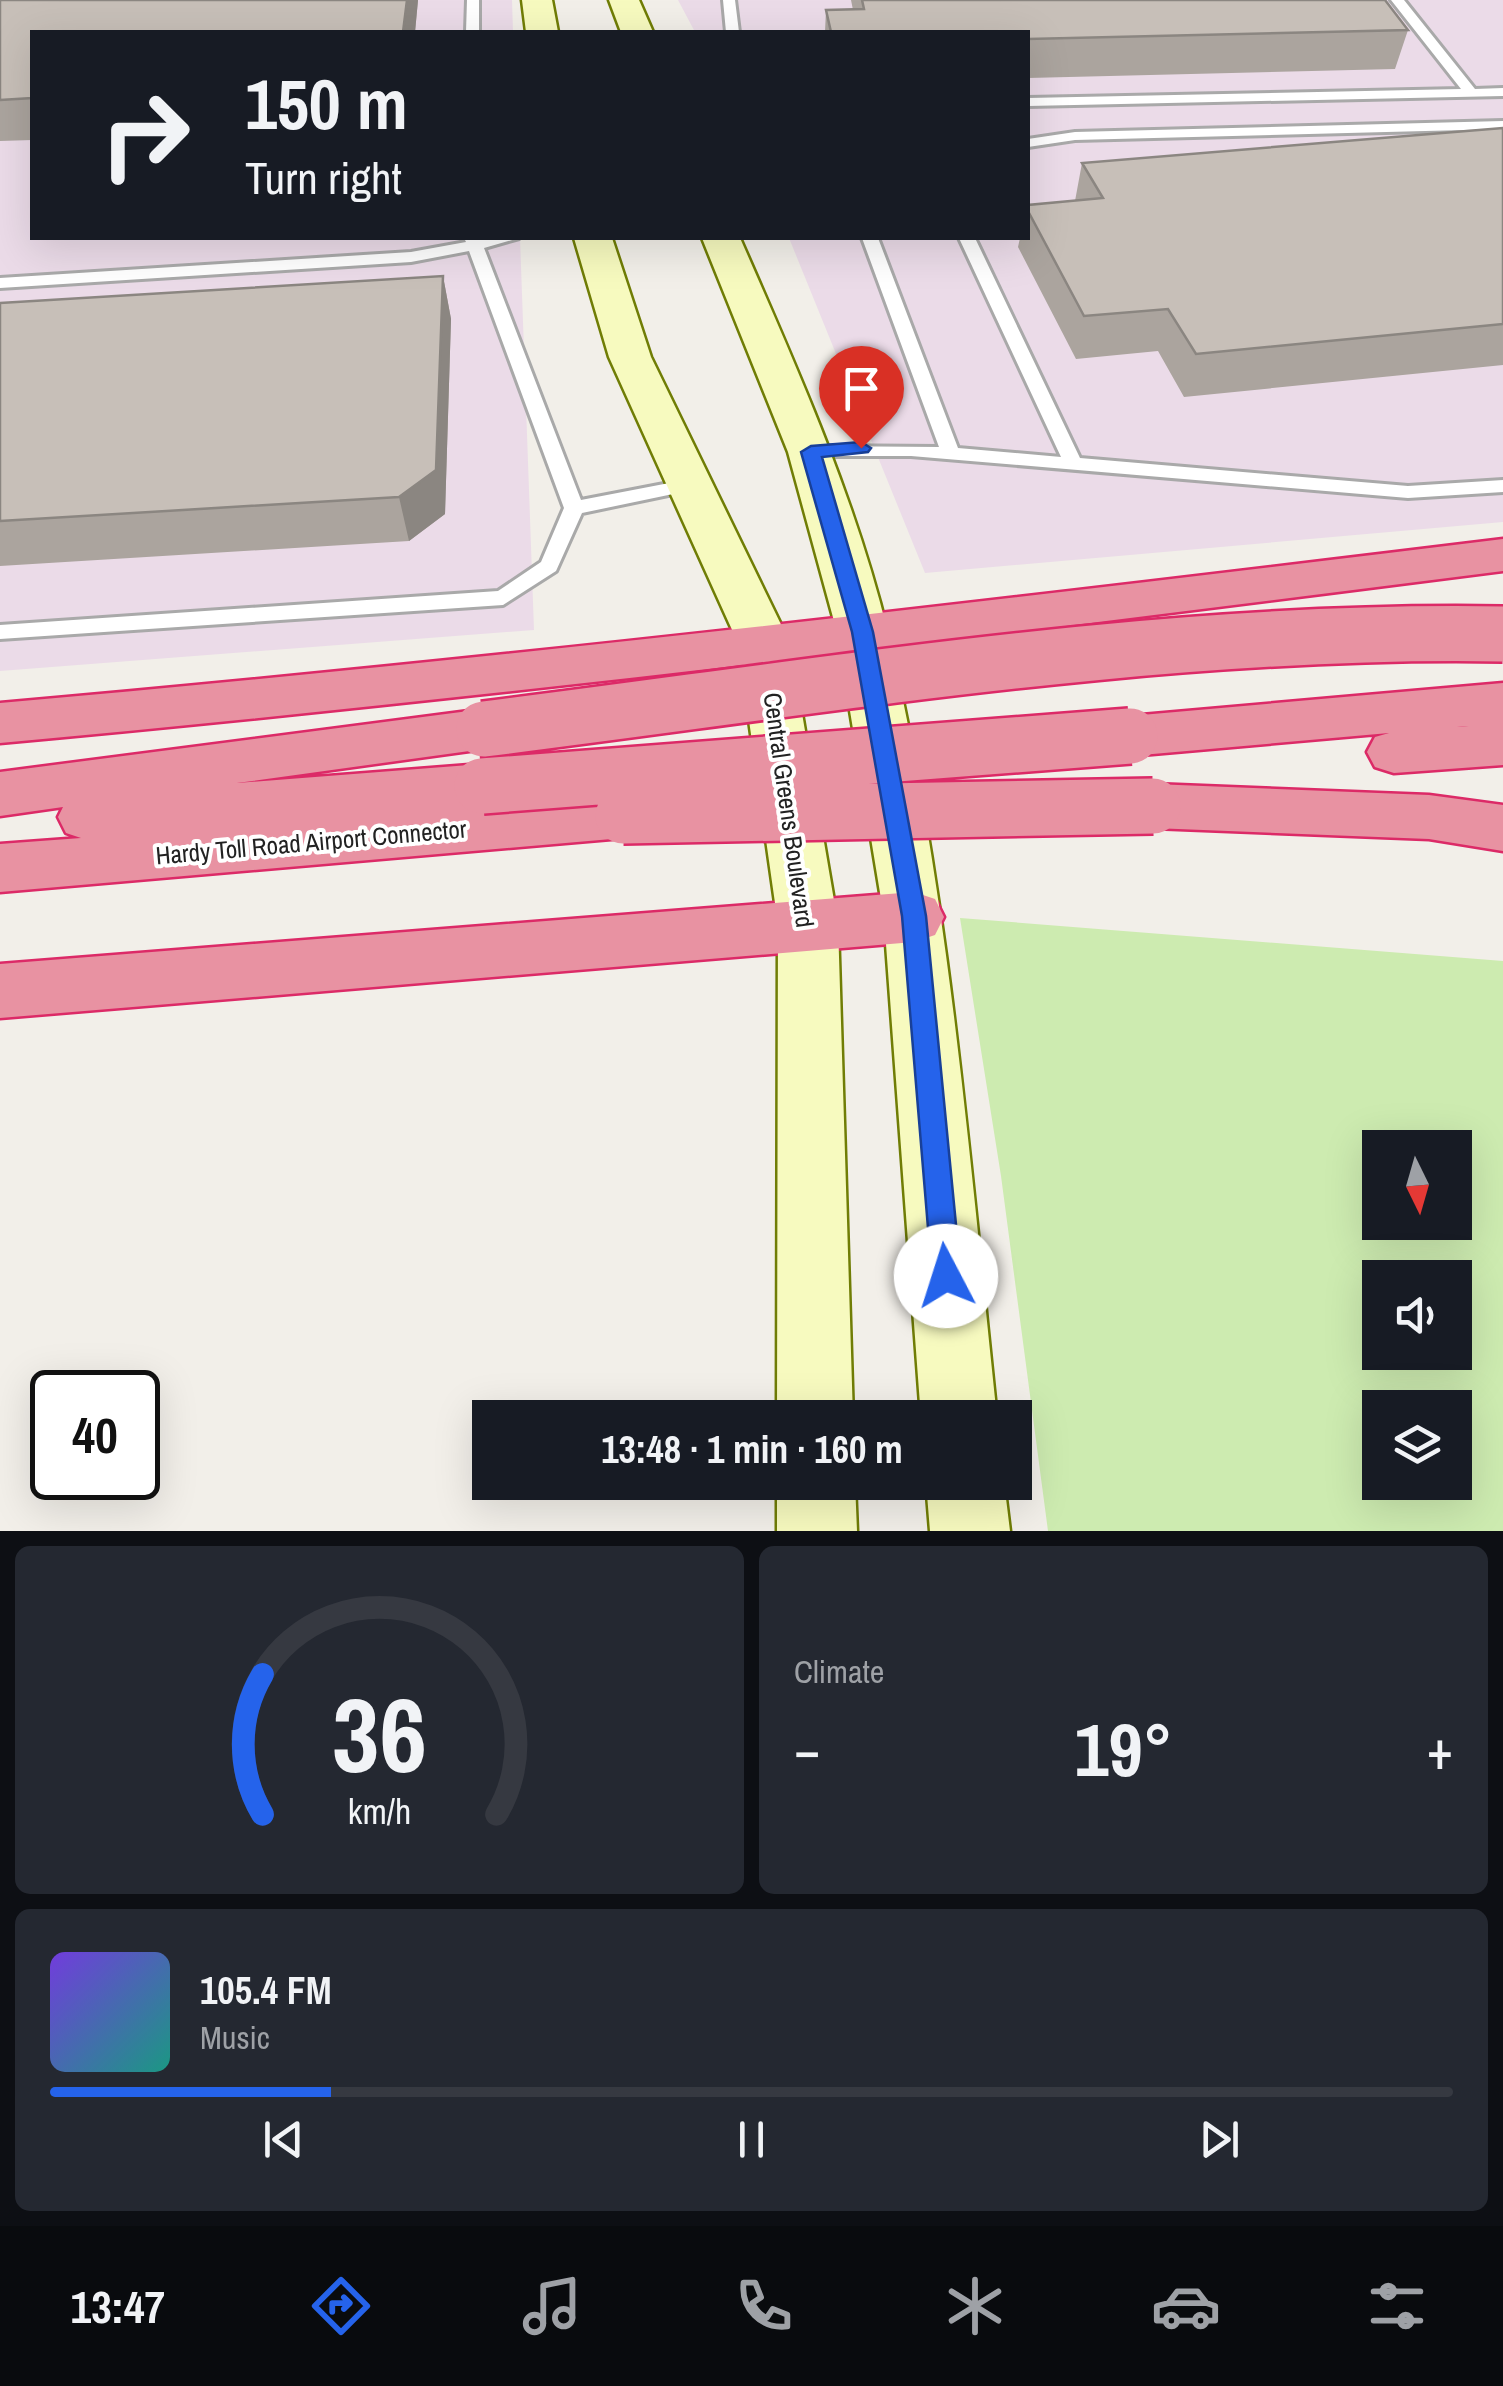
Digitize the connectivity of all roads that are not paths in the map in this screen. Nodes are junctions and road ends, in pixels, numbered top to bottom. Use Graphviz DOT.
graph roads {
  1 [pos="473,0"];
  2 [pos="537,0"];
  3 [pos="624,0"];
  4 [pos="729,0"];
  5 [pos="1397,0"];
  6 [pos="473,30"];
  7 [pos="542,30"];
  8 [pos="636,30"];
  9 [pos="733,30"];
  10 [pos="1503,92"];
  11 [pos="1471,93"];
  12 [pos="1030,102"];
  13 [pos="1503,125"];
  14 [pos="1030,143"];
  15 [pos="594,240"];
  16 [pos="722,240"];
  17 [pos="871,240"];
  18 [pos="967,240"];
  19 [pos="473,241"];
  20 [pos="0,283"];
  21 [pos="811,452"];
  22 [pos="952,453"];
  23 [pos="1072,463"];
  24 [pos="690,485"];
  25 [pos="1503,486"];
  26 [pos="574,508"];
  27 [pos="1503,555"];
  28 [pos="0,632"];
  29 [pos="862,632"];
  30 [pos="1503,634"];
  31 [pos="764,643"];
  32 [pos="1503,703"];
  33 [pos="0,723"];
  34 [pos="1503,744"];
  35 [pos="1141,772"];
  36 [pos="0,794"];
  37 [pos="486,807"];
  38 [pos="0,823"];
  39 [pos="1503,828"];
  40 [pos="0,868"];
  41 [pos="914,916"];
  42 [pos="808,924"];
  43 [pos="0,991"];
  44 [pos="815,1400"];
  45 [pos="957,1400"];
  46 [pos="816,1500"];
  47 [pos="967,1500"];
  48 [pos="817,1531"];
  49 [pos="970,1531"];
  1 -- 6 [label="lane"];
  2 -- 7 [label="street"];
  3 -- 8 [label="street"];
  4 -- 9 [label="lane"];
  5 -- 11 [label="lane"];
  10 -- 11 [label="lane"];
  11 -- 12 [label="lane"];
  13 -- 14 [label="lane"];
  15 -- 24 [label="street, Central Greens Boulevard"];
  16 -- 21 [label="street"];
  17 -- 22 [label="lane"];
  18 -- 23 [label="lane"];
  19 -- 20 [label="lane"];
  19 -- 26 [label="lane"];
  21 -- 22 [label="lane"];
  21 -- 29 [label="street"];
  22 -- 23 [label="lane"];
  23 -- 25 [label="lane"];
  24 -- 26 [label="lane"];
  24 -- 31 [label="street, Central Greens Boulevard"];
  26 -- 28 [label="lane"];
  27 -- 29 [label="highway"];
  29 -- 31 [label="highway"];
  29 -- 41 [label="street"];
  30 -- 36 [label="highway, bridge"];
  31 -- 33 [label="highway"];
  31 -- 42 [label="street, Central Greens Boulevard"];
  32 -- 35 [label="highway"];
  34 -- 35 [label="highway"];
  35 -- 37 [label="highway, bridge"];
  35 -- 37 [label="highway, Hardy Toll Road Airport Connector, bridge"];
  35 -- 39 [label="highway"];
  37 -- 38 [label="highway"];
  37 -- 40 [label="highway, Hardy Toll Road Airport Connector"];
  41 -- 42 [label="highway"];
  41 -- 45 [label="street"];
  42 -- 43 [label="highway"];
  42 -- 44 [label="street, Central Greens Boulevard"];
  46 -- 48 [label="street"];
  47 -- 49 [label="street"];
}
